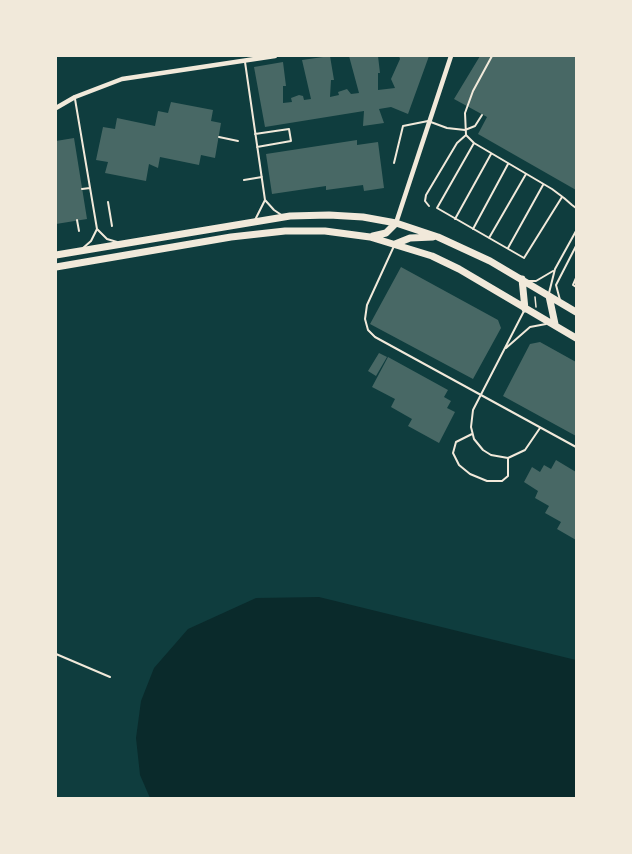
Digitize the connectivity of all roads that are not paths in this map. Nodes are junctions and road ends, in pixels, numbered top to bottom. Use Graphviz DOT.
graph roads {
  1 [pos="275,56"];
  2 [pos="451,56"];
  3 [pos="492,56"];
  4 [pos="244,60"];
  5 [pos="75,97"];
  6 [pos="56,108"];
  7 [pos="482,115"];
  8 [pos="428,121"];
  9 [pos="255,134"];
  10 [pos="466,135"];
  11 [pos="219,137"];
  12 [pos="238,141"];
  13 [pos="474,143"];
  14 [pos="257,147"];
  15 [pos="491,154"];
  16 [pos="394,163"];
  17 [pos="508,164"];
  18 [pos="526,174"];
  19 [pos="262,177"];
  20 [pos="244,180"];
  21 [pos="544,185"];
  22 [pos="90,188"];
  23 [pos="82,189"];
  24 [pos="562,197"];
  25 [pos="265,200"];
  26 [pos="108,202"];
  27 [pos="429,206"];
  28 [pos="576,208"];
  29 [pos="286,217"];
  30 [pos="455,219"];
  31 [pos="78,220"];
  32 [pos="253,222"];
  33 [pos="396,223"];
  34 [pos="112,226"];
  35 [pos="97,229"];
  36 [pos="473,229"];
  37 [pos="79,231"];
  38 [pos="576,231"];
  39 [pos="370,237"];
  40 [pos="438,237"];
  41 [pos="489,238"];
  42 [pos="123,243"];
  43 [pos="395,243"];
  44 [pos="576,246"];
  45 [pos="508,248"];
  46 [pos="79,250"];
  47 [pos="56,255"];
  48 [pos="56,267"];
  49 [pos="555,269"];
  50 [pos="576,278"];
  51 [pos="522,279"];
  52 [pos="576,287"];
  53 [pos="549,296"];
  54 [pos="563,305"];
  55 [pos="525,309"];
  56 [pos="576,312"];
  57 [pos="555,324"];
  58 [pos="576,338"];
  59 [pos="504,349"];
  60 [pos="481,394"];
  61 [pos="541,428"];
  62 [pos="472,434"];
  63 [pos="576,447"];
  64 [pos="508,458"];
  65 [pos="56,654"];
  66 [pos="110,677"];
  1 -- 4 [label="street"];
  2 -- 8 [label="street"];
  3 -- 10 [label="lane"];
  4 -- 5 [label="street"];
  4 -- 9 [label="lane"];
  5 -- 6 [label="street"];
  5 -- 22 [label="lane"];
  7 -- 8 [label="lane"];
  8 -- 16 [label="lane"];
  8 -- 33 [label="street"];
  9 -- 14 [label="lane"];
  9 -- 14 [label="lane"];
  10 -- 13 [label="lane"];
  10 -- 27 [label="lane"];
  11 -- 12 [label="lane"];
  13 -- 15 [label="lane"];
  13 -- 30 [label="lane"];
  14 -- 19 [label="lane"];
  15 -- 17 [label="lane"];
  15 -- 30 [label="lane"];
  17 -- 18 [label="lane"];
  17 -- 36 [label="lane"];
  18 -- 21 [label="lane"];
  18 -- 41 [label="lane"];
  19 -- 20 [label="lane"];
  19 -- 25 [label="lane"];
  21 -- 24 [label="lane"];
  21 -- 45 [label="lane"];
  22 -- 23 [label="lane"];
  22 -- 35 [label="lane"];
  24 -- 28 [label="lane"];
  24 -- 45 [label="lane"];
  25 -- 29 [label="lane"];
  25 -- 32 [label="lane"];
  26 -- 34 [label="lane"];
  29 -- 32 [label="main road"];
  29 -- 33 [label="main road"];
  30 -- 36 [label="lane"];
  31 -- 37 [label="lane"];
  32 -- 42 [label="main road"];
  33 -- 39 [label="main road"];
  33 -- 40 [label="main road"];
  35 -- 42 [label="lane"];
  35 -- 46 [label="lane"];
  36 -- 41 [label="lane"];
  38 -- 49 [label="lane"];
  39 -- 43 [label="main road"];
  39 -- 48 [label="main road"];
  40 -- 43 [label="main road"];
  40 -- 51 [label="main road"];
  41 -- 45 [label="lane"];
  42 -- 46 [label="main road"];
  43 -- 55 [label="main road"];
  43 -- 60 [label="lane"];
  44 -- 54 [label="lane"];
  46 -- 47 [label="main road"];
  49 -- 51 [label="lane"];
  49 -- 53 [label="lane"];
  50 -- 52 [label="lane"];
  51 -- 53 [label="main road"];
  51 -- 55 [label="main road"];
  53 -- 54 [label="main road"];
  53 -- 57 [label="main road"];
  54 -- 56 [label="main road"];
  55 -- 57 [label="main road"];
  55 -- 59 [label="lane"];
  57 -- 58 [label="main road"];
  57 -- 59 [label="lane"];
  59 -- 60 [label="lane"];
  60 -- 61 [label="lane"];
  60 -- 62 [label="lane"];
  61 -- 63 [label="lane"];
  61 -- 64 [label="lane"];
  62 -- 64 [label="lane"];
  62 -- 64 [label="lane"];
  65 -- 66 [label="lane"];
}
